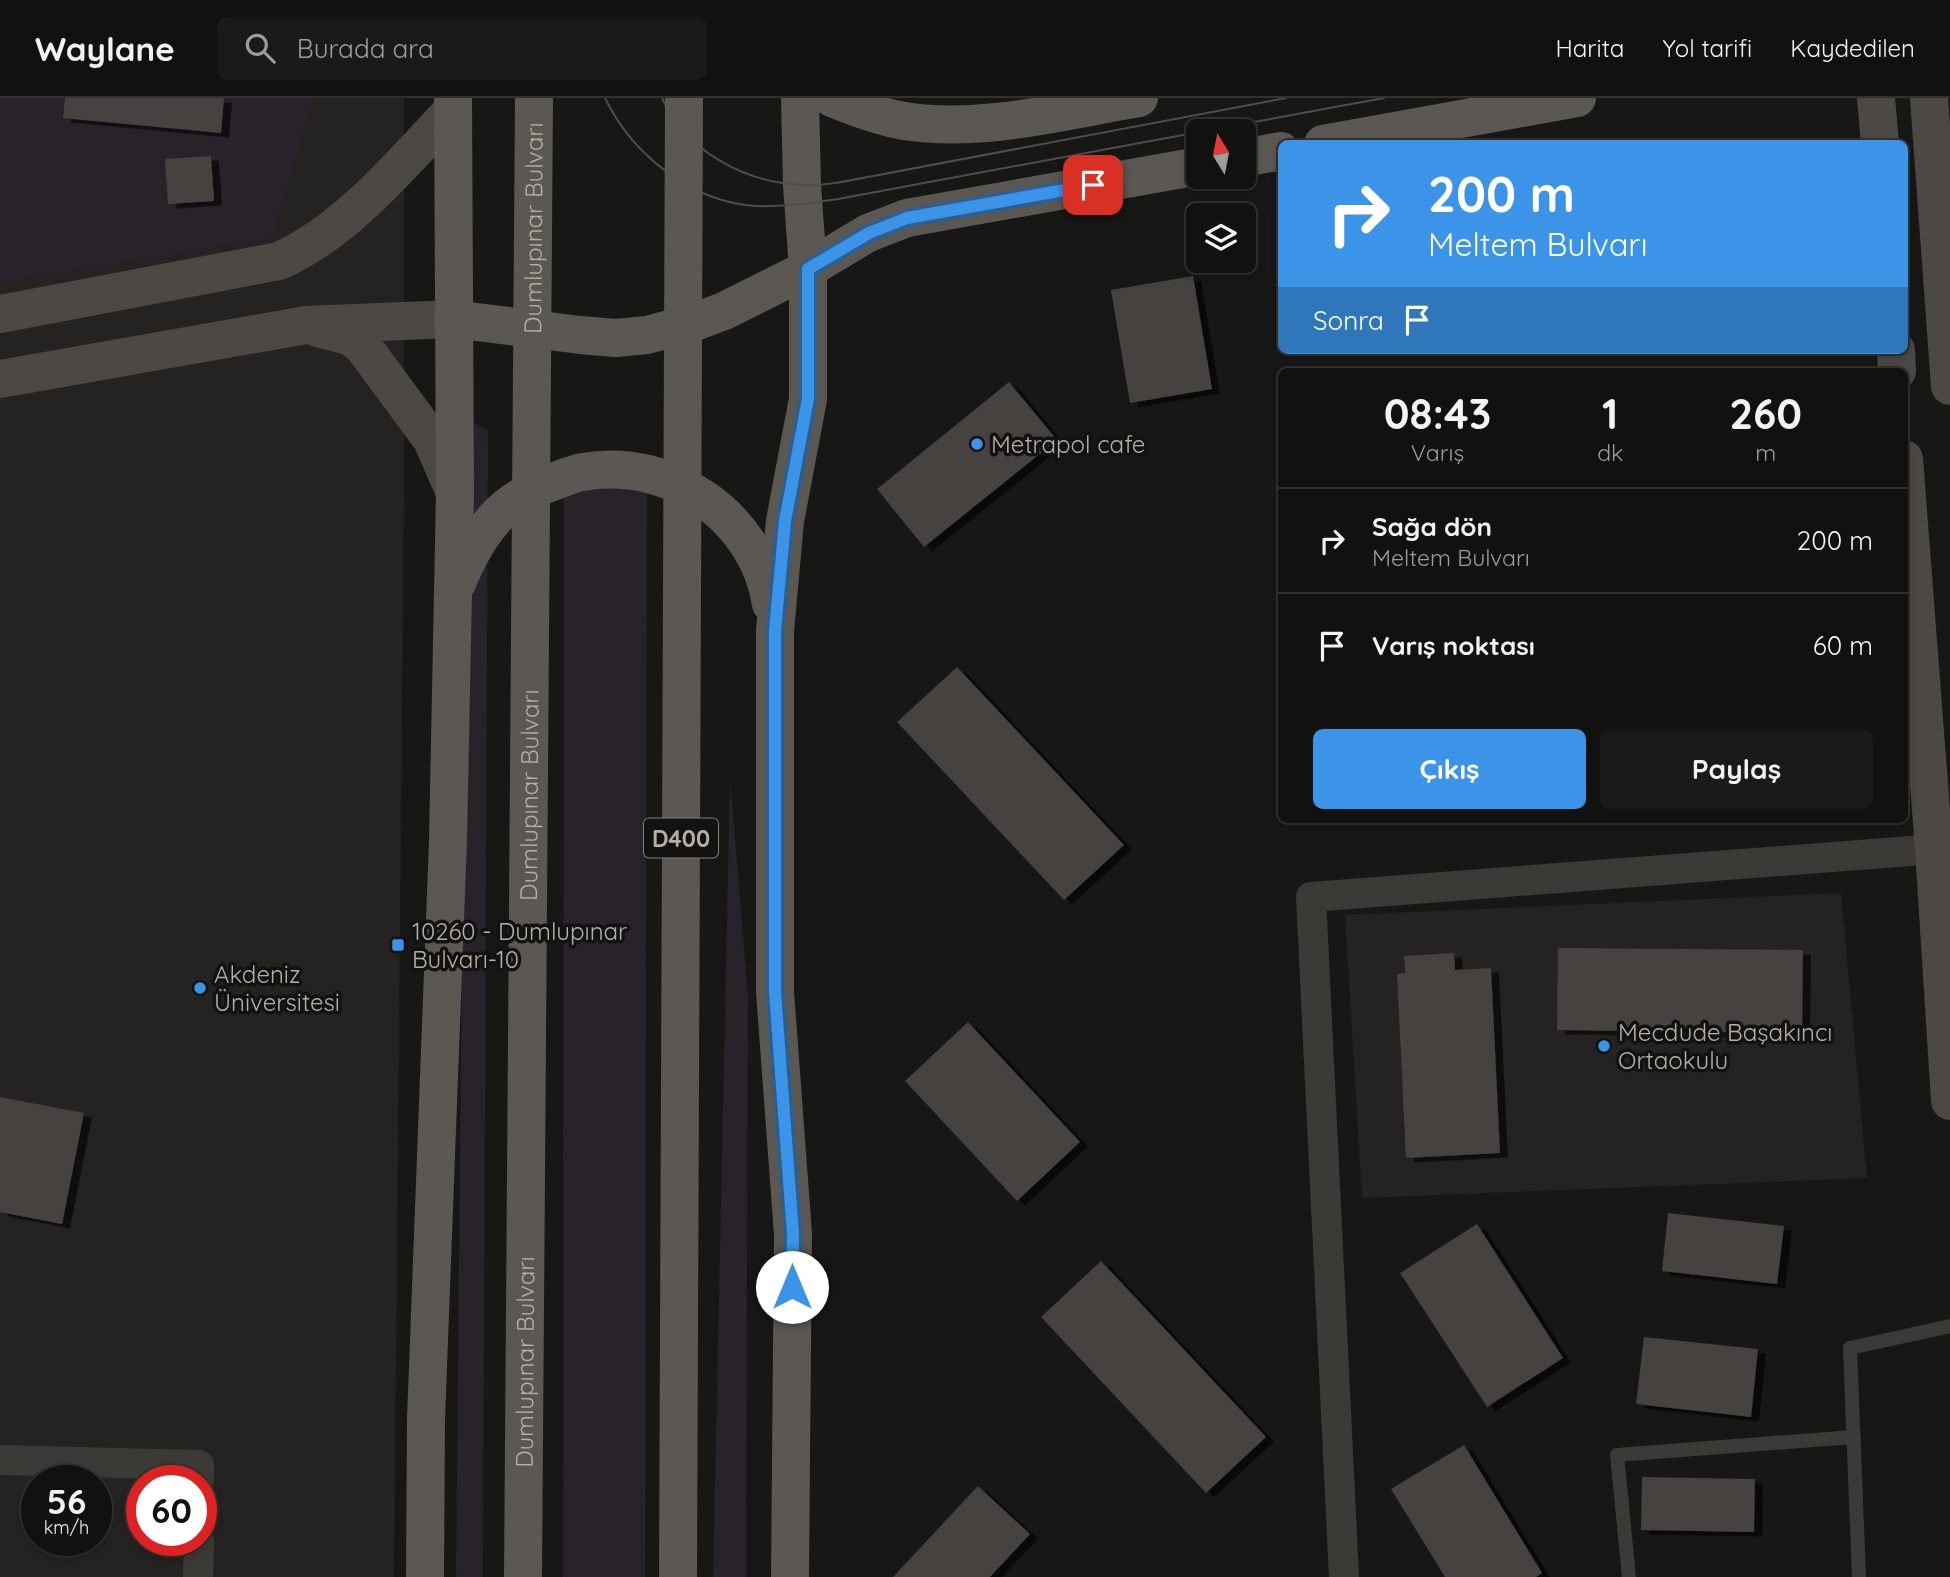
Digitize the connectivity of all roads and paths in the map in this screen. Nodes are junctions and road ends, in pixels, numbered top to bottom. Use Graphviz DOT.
graph roads {
  1 [pos="534,98"];
  2 [pos="684,98"];
  3 [pos="800,98"];
  4 [pos="832,98"];
  5 [pos="1139,98"];
  6 [pos="1577,98"];
  7 [pos="1876,98"];
  8 [pos="1928,98"];
  9 [pos="456,102"];
  10 [pos="1345,140"];
  11 [pos="1880,140"];
  12 [pos="1278,152"];
  13 [pos="1256,156"];
  14 [pos="1186,168"];
  15 [pos="808,269"];
  16 [pos="0,314"];
  17 [pos="453,319"];
  18 [pos="306,325"];
  19 [pos="0,380"];
  20 [pos="1950,386"];
  21 [pos="455,493"];
  22 [pos="1908,500"];
  23 [pos="453,595"];
  24 [pos="775,631"];
  25 [pos="1942,848"];
  26 [pos="1950,1101"];
  27 [pos="1950,1326"];
  28 [pos="1853,1437"];
  29 [pos="0,1460"];
  30 [pos="199,1465"];
  31 [pos="199,1556"];
  32 [pos="198,1577"];
  33 [pos="425,1577"];
  34 [pos="523,1577"];
  35 [pos="678,1577"];
  36 [pos="790,1577"];
  37 [pos="1345,1577"];
  38 [pos="1629,1577"];
  39 [pos="1859,1577"];
  1 -- 34 [label="main road, Dumlupınar Bulvarı, bridge"];
  2 -- 35 [label="main road, D400, bridge"];
  3 -- 15 [label="main road"];
  4 -- 5 [label="main road"];
  6 -- 10 [label="main road"];
  7 -- 11 [label="street"];
  8 -- 20 [label="street"];
  9 -- 16 [label="street"];
  9 -- 17 [label="main road"];
  12 -- 13 [label="main road"];
  14 -- 15 [label="main road"];
  15 -- 17 [label="main road"];
  15 -- 24 [label="main road"];
  17 -- 18 [label="street"];
  17 -- 21 [label="main road"];
  18 -- 19 [label="street"];
  18 -- 21 [label="street"];
  21 -- 23 [label="main road"];
  22 -- 25 [label="street"];
  23 -- 24 [label="main road"];
  23 -- 33 [label="main road"];
  24 -- 36 [label="main road"];
  25 -- 26 [label="street"];
  25 -- 37 [label="street"];
  27 -- 28 [label="lane"];
  28 -- 38 [label="lane"];
  28 -- 39 [label="lane"];
  29 -- 30 [label="street"];
  31 -- 32 [label="street"];
}
